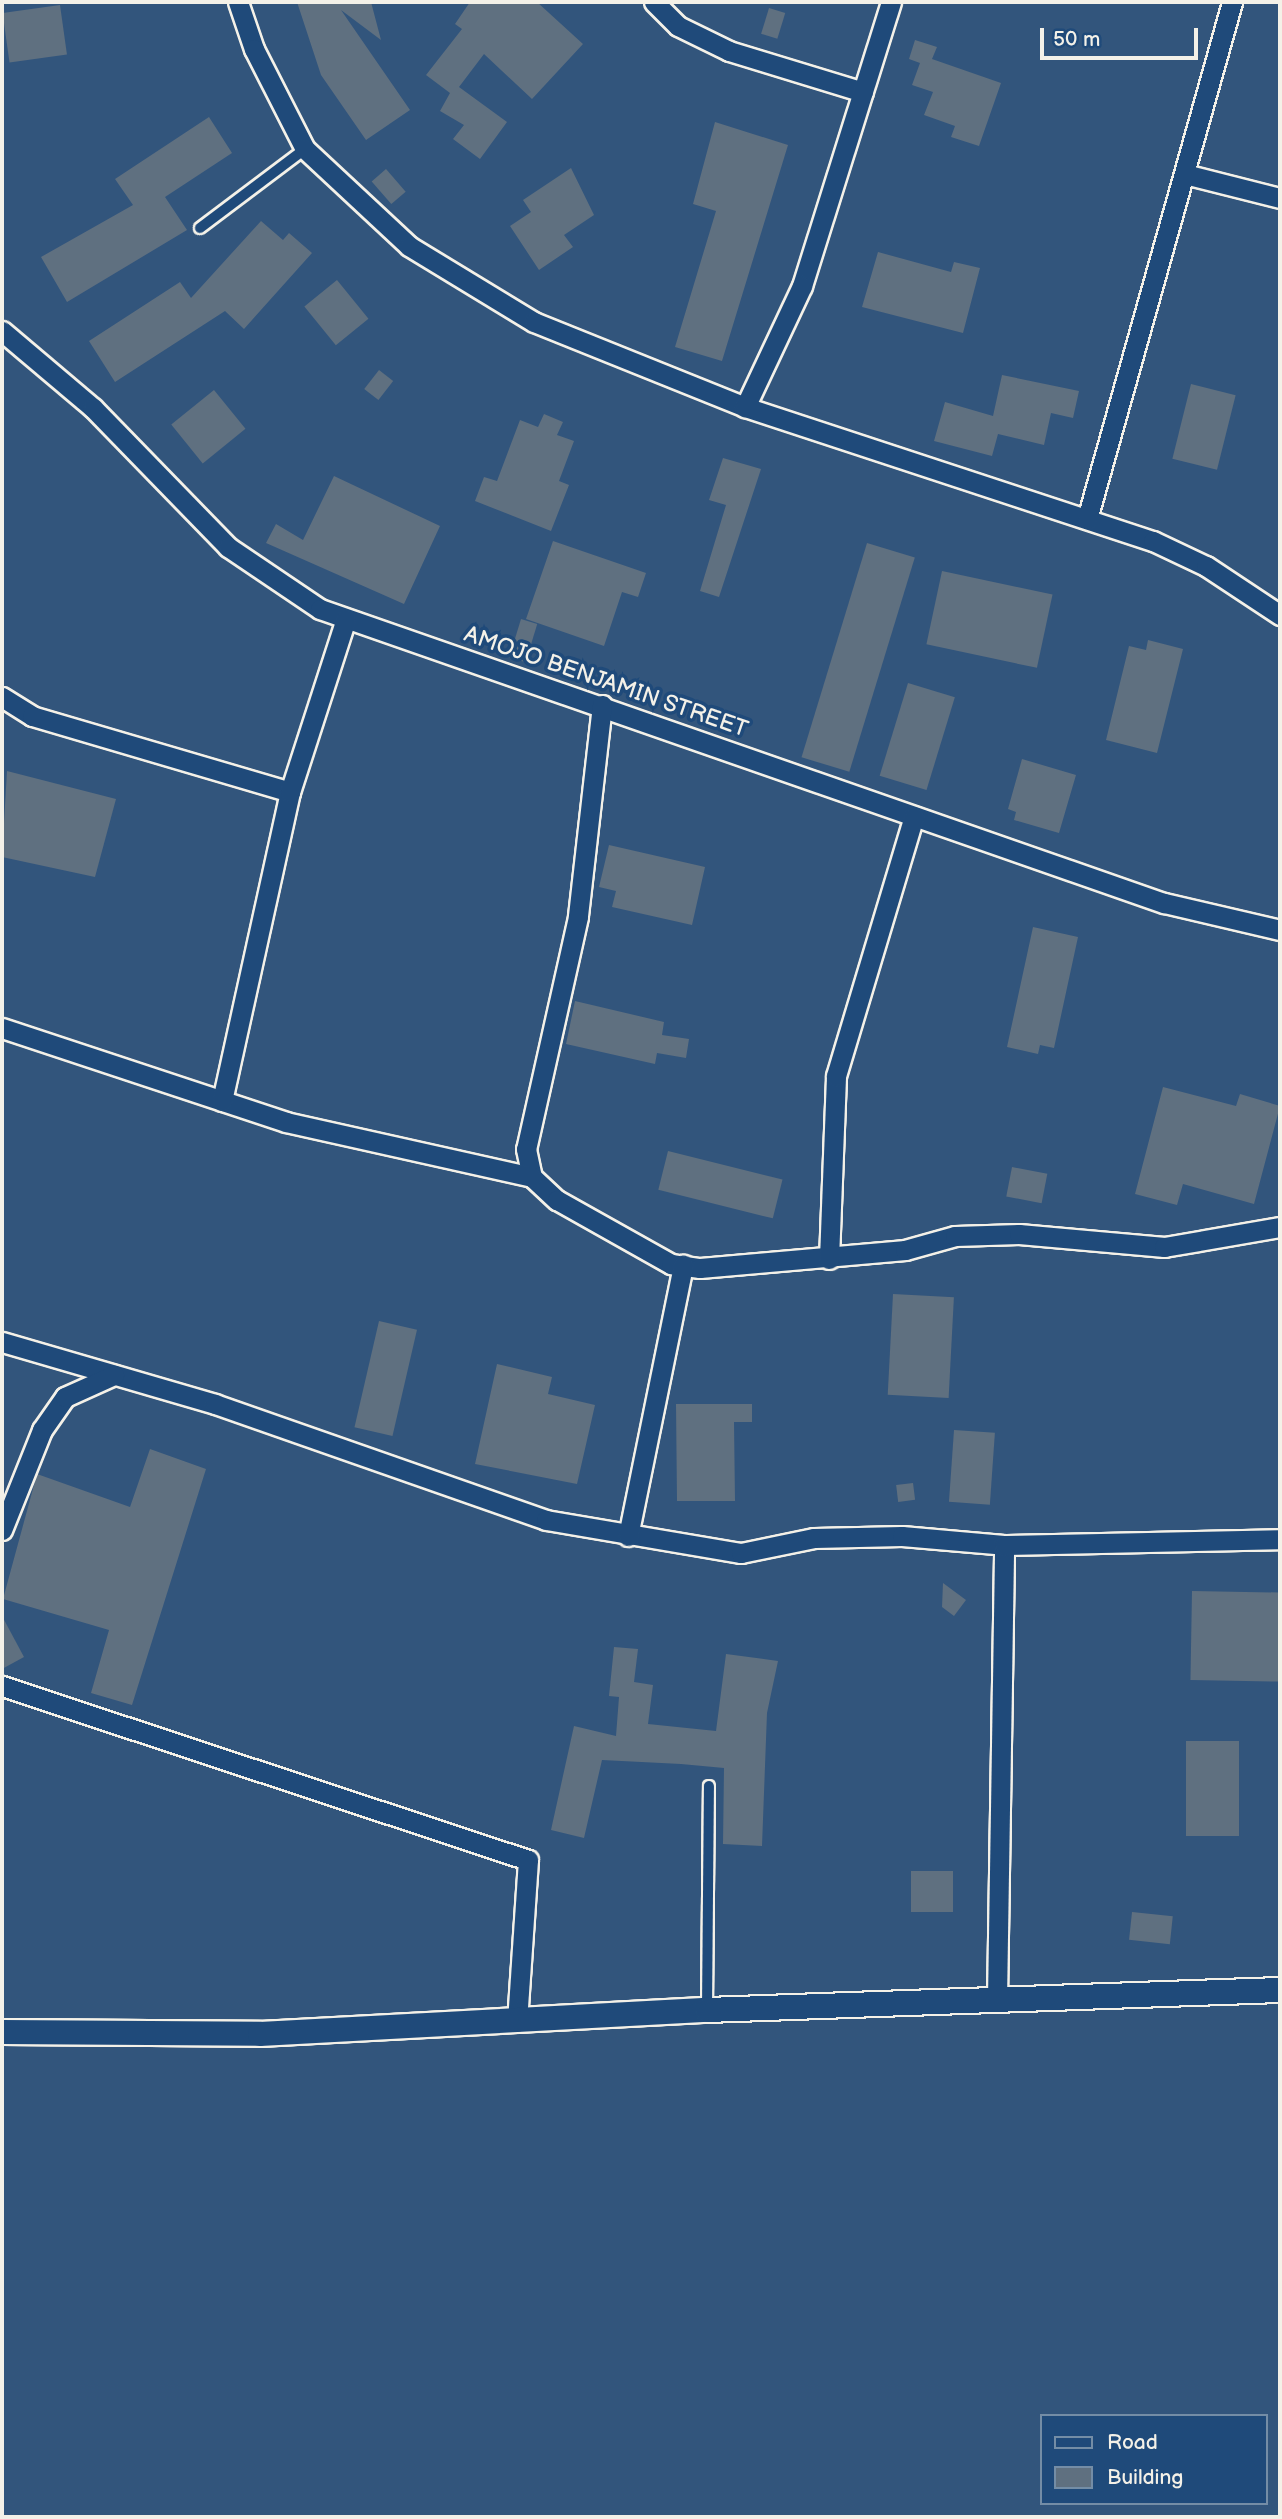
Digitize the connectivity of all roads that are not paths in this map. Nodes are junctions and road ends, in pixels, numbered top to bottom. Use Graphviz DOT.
graph roads {
  1 [pos="238,2"];
  2 [pos="654,2"];
  3 [pos="891,2"];
  4 [pos="1232,2"];
  5 [pos="863,92"];
  6 [pos="305,149"];
  7 [pos="1185,174"];
  8 [pos="1280,198"];
  9 [pos="200,228"];
  10 [pos="2,331"];
  11 [pos="745,407"];
  12 [pos="1087,519"];
  13 [pos="1280,615"];
  14 [pos="346,619"];
  15 [pos="2,697"];
  16 [pos="602,705"];
  17 [pos="290,792"];
  18 [pos="914,816"];
  19 [pos="1280,930"];
  20 [pos="2,1028"];
  21 [pos="222,1101"];
  22 [pos="532,1177"];
  23 [pos="1280,1227"];
  24 [pos="829,1259"];
  25 [pos="683,1265"];
  26 [pos="2,1342"];
  27 [pos="114,1375"];
  28 [pos="2,1530"];
  29 [pos="628,1536"];
  30 [pos="1280,1539"];
  31 [pos="1004,1545"];
  32 [pos="2,1686"];
  33 [pos="709,1786"];
  34 [pos="1280,1990"];
  35 [pos="997,2000"];
  36 [pos="707,2010"];
  37 [pos="517,2022"];
  38 [pos="2,2032"];
  1 -- 6 [label="street"];
  2 -- 5 [label="street"];
  3 -- 5 [label="street"];
  4 -- 7 [label="street"];
  5 -- 11 [label="street"];
  6 -- 9 [label="lane"];
  6 -- 11 [label="street"];
  7 -- 8 [label="street"];
  7 -- 12 [label="street"];
  10 -- 14 [label="street, AMOJO BENJAMIN STREET"];
  11 -- 12 [label="street"];
  12 -- 13 [label="street"];
  14 -- 16 [label="street, AMOJO BENJAMIN STREET"];
  14 -- 17 [label="street"];
  15 -- 17 [label="street"];
  16 -- 18 [label="street, AMOJO BENJAMIN STREET"];
  16 -- 22 [label="street"];
  17 -- 21 [label="street"];
  18 -- 19 [label="street, AMOJO BENJAMIN STREET"];
  18 -- 24 [label="street"];
  20 -- 21 [label="street"];
  21 -- 22 [label="street"];
  22 -- 25 [label="street"];
  23 -- 24 [label="street"];
  24 -- 25 [label="street"];
  25 -- 29 [label="street"];
  26 -- 27 [label="street"];
  27 -- 28 [label="street"];
  27 -- 29 [label="street"];
  29 -- 31 [label="street"];
  30 -- 31 [label="street"];
  31 -- 35 [label="street"];
  32 -- 37 [label="street"];
  33 -- 36 [label="lane"];
  34 -- 35 [label="street"];
  35 -- 36 [label="street"];
  36 -- 37 [label="street"];
  37 -- 38 [label="street"];
}
